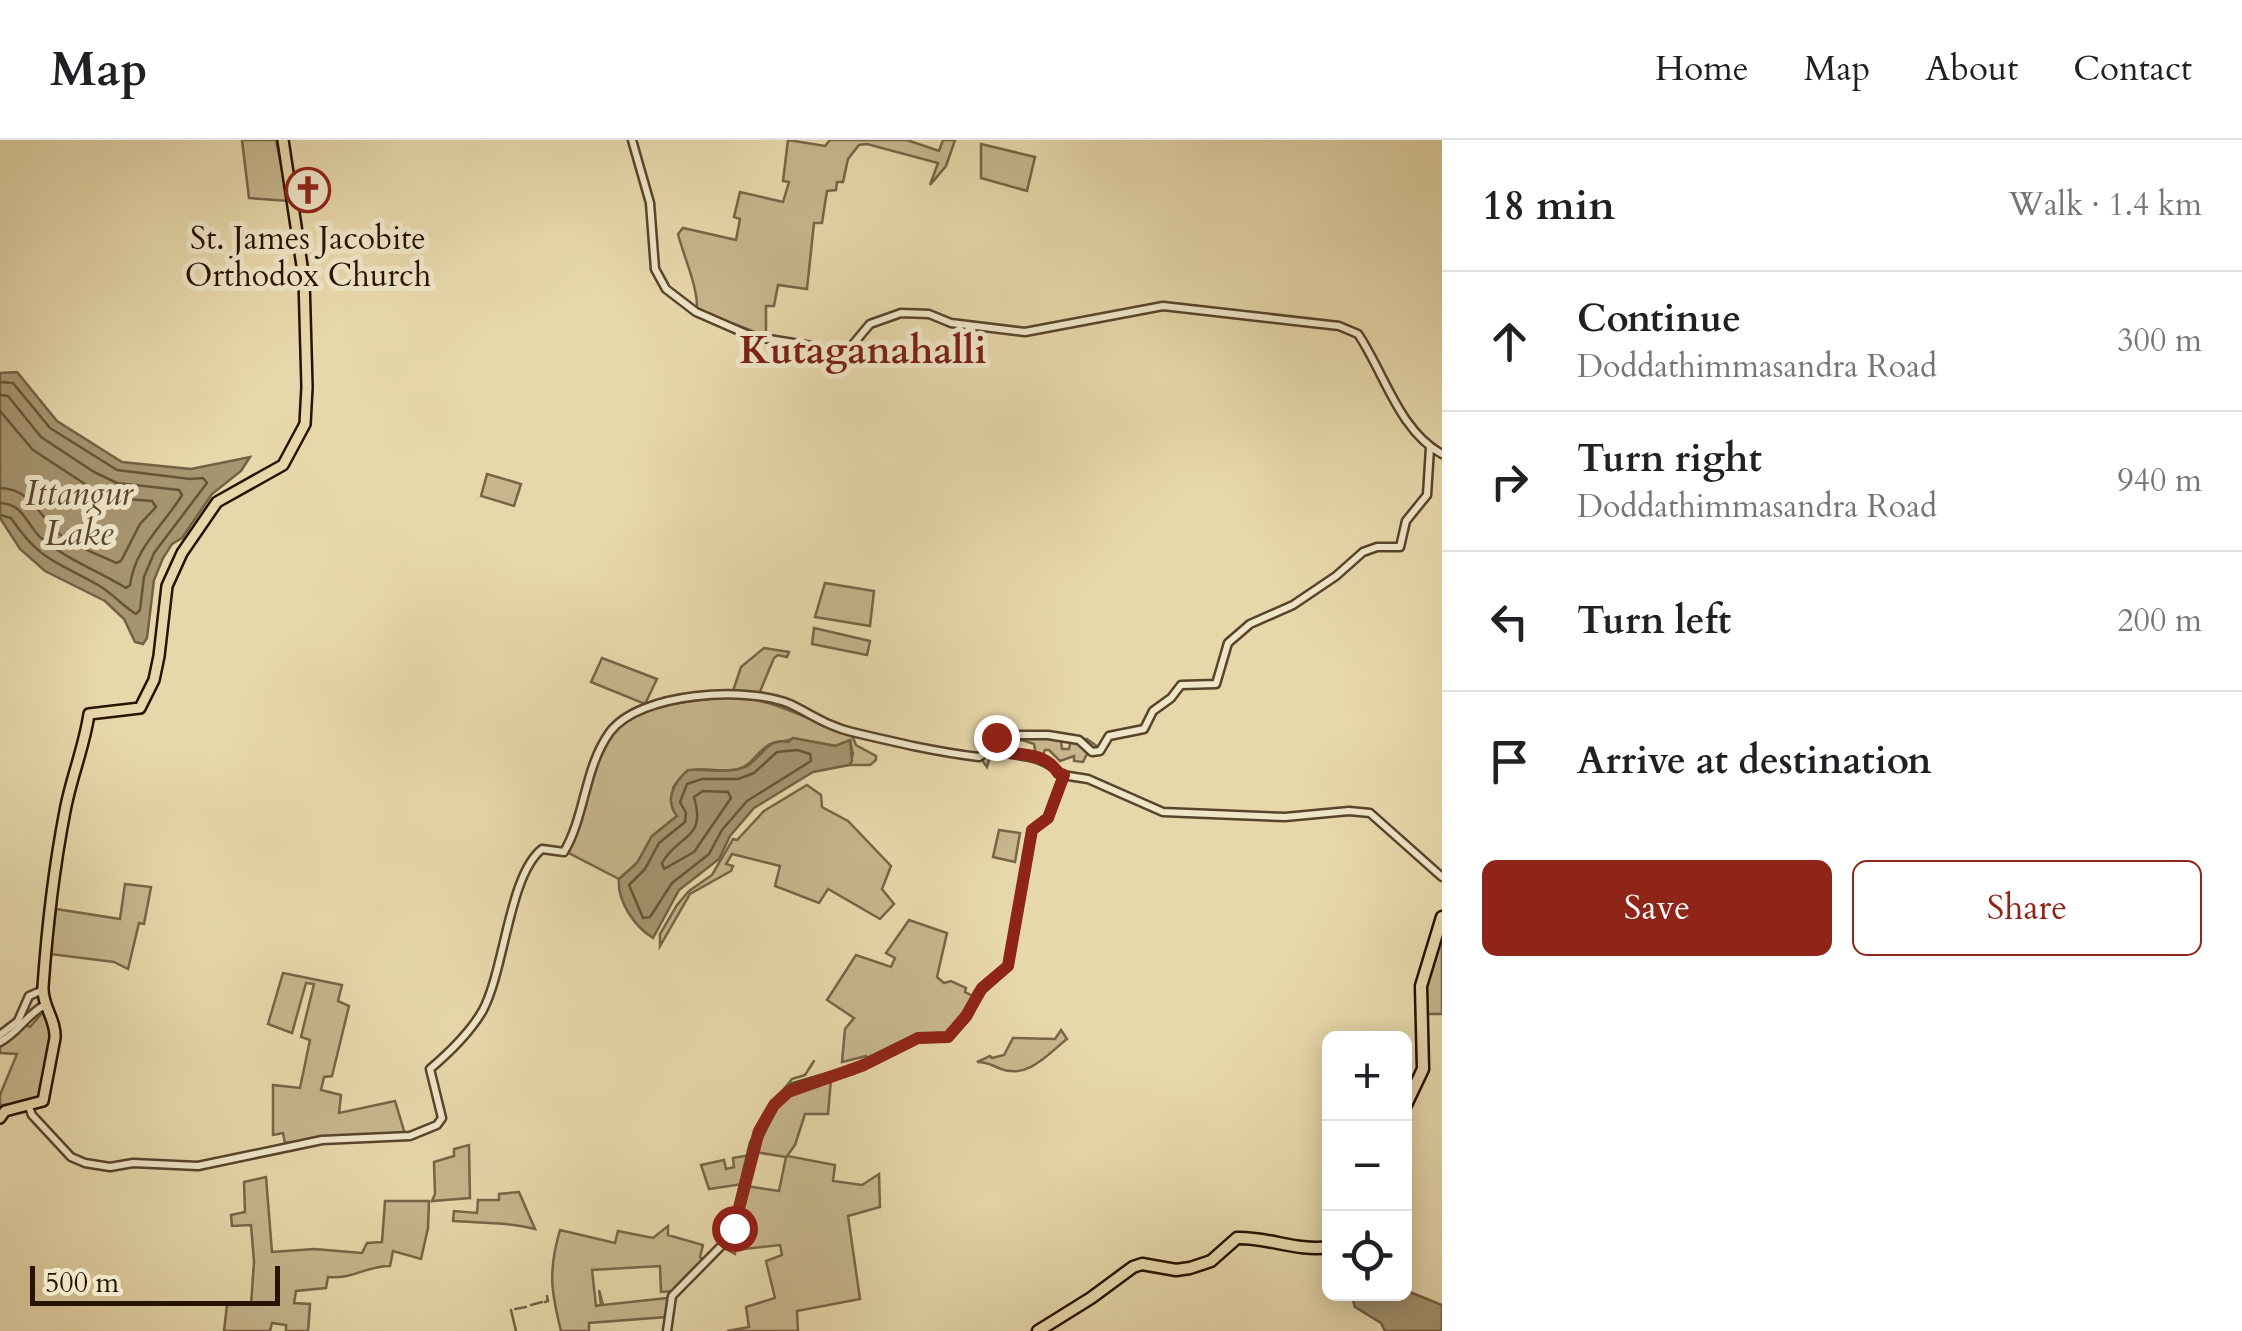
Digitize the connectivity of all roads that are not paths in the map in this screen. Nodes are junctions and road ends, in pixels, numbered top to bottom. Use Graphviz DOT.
graph roads {
  1 [pos="283,140"];
  2 [pos="632,140"];
  3 [pos="1430,448"];
  4 [pos="1442,454"];
  5 [pos="989,750"];
  6 [pos="1064,775"];
  7 [pos="1442,877"];
  8 [pos="1442,917"];
  9 [pos="43,990"];
  10 [pos="44,1005"];
  11 [pos="0,1035"];
  12 [pos="0,1042"];
  13 [pos="1412,1092"];
  14 [pos="30,1107"];
  15 [pos="0,1118"];
  16 [pos="1322,1247"];
  17 [pos="666,1331"];
  18 [pos="1038,1331"];
  1 -- 9 [label="main road"];
  2 -- 3 [label="street"];
  3 -- 4 [label="street"];
  3 -- 5 [label="street"];
  5 -- 6 [label="street"];
  5 -- 14 [label="street"];
  6 -- 7 [label="street"];
  6 -- 17 [label="street"];
  8 -- 13 [label="highway"];
  9 -- 10 [label="main road"];
  9 -- 11 [label="street"];
  10 -- 12 [label="street"];
  10 -- 14 [label="main road"];
  14 -- 15 [label="main road"];
  16 -- 18 [label="highway"];
}
